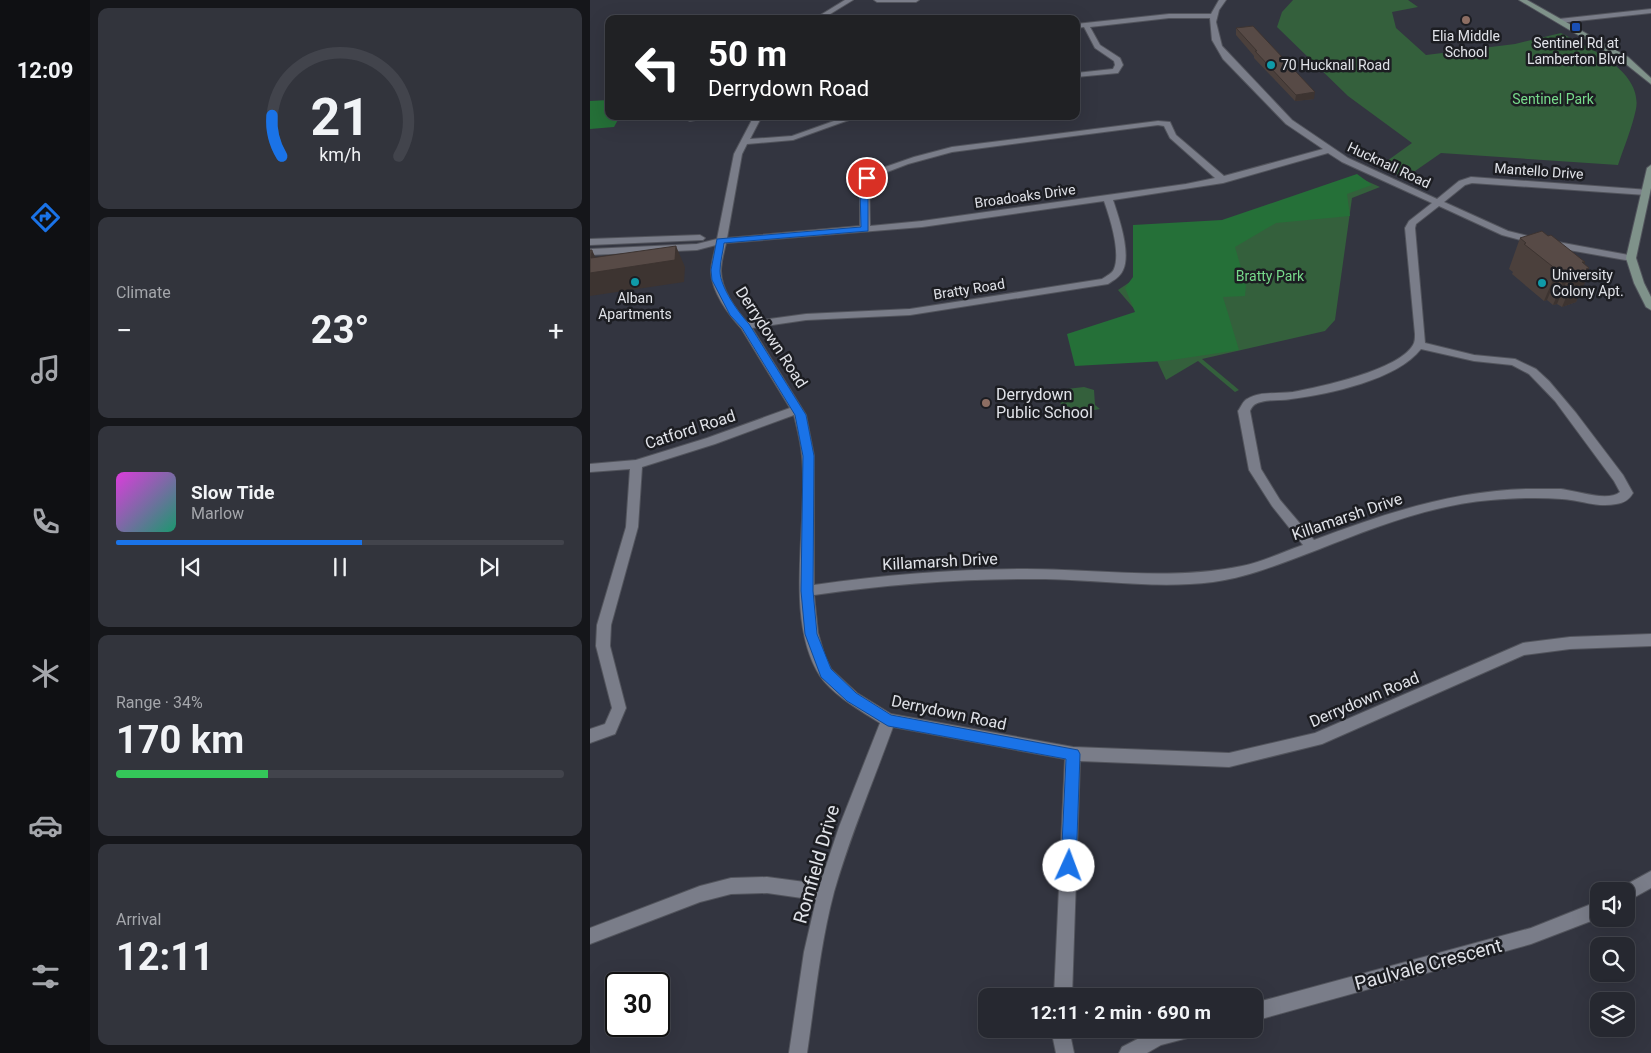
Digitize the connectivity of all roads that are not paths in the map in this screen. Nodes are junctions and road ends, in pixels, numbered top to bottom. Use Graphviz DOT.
graph roads {
  1 [pos="850,0"];
  2 [pos="877,0"];
  3 [pos="916,0"];
  4 [pos="1223,0"];
  5 [pos="1522,0"];
  6 [pos="1651,10"];
  7 [pos="824,15"];
  8 [pos="1213,16"];
  9 [pos="1559,21"];
  10 [pos="1086,25"];
  11 [pos="1080,26"];
  12 [pos="1080,75"];
  13 [pos="1651,82"];
  14 [pos="756,120"];
  15 [pos="845,120"];
  16 [pos="743,142"];
  17 [pos="1328,150"];
  18 [pos="1651,168"];
  19 [pos="1223,180"];
  20 [pos="1646,192"];
  21 [pos="1108,199"];
  22 [pos="1436,202"];
  23 [pos="865,229"];
  24 [pos="658,240"];
  25 [pos="720,241"];
  26 [pos="590,242"];
  27 [pos="653,249"];
  28 [pos="590,252"];
  29 [pos="1632,258"];
  30 [pos="1651,308"];
  31 [pos="745,326"];
  32 [pos="1419,345"];
  33 [pos="798,409"];
  34 [pos="636,464"];
  35 [pos="590,468"];
  36 [pos="1311,546"];
  37 [pos="807,591"];
  38 [pos="1651,641"];
  39 [pos="888,720"];
  40 [pos="590,736"];
  41 [pos="1074,754"];
  42 [pos="1651,879"];
  43 [pos="1635,889"];
  44 [pos="826,893"];
  45 [pos="1590,913"];
  46 [pos="590,936"];
  47 [pos="1063,988"];
  48 [pos="1263,1010"];
  49 [pos="1062,1038"];
  50 [pos="1157,1038"];
  51 [pos="798,1053"];
  52 [pos="1065,1053"];
  53 [pos="1128,1053"];
  1 -- 7 [label="street"];
  2 -- 3 [label="street"];
  4 -- 8 [label="street"];
  5 -- 9 [label="street"];
  6 -- 9 [label="street"];
  8 -- 10 [label="street"];
  8 -- 17 [label="street, Hucknall Road"];
  9 -- 13 [label="street"];
  10 -- 11 [label="street"];
  10 -- 12 [label="street"];
  14 -- 16 [label="street, Derrydown Road"];
  15 -- 16 [label="street"];
  16 -- 25 [label="street, Derrydown Road"];
  17 -- 19 [label="street, Broadoaks Drive"];
  17 -- 22 [label="street, Hucknall Road"];
  18 -- 20 [label="street"];
  19 -- 21 [label="street, Broadoaks Drive"];
  19 -- 23 [label="street"];
  20 -- 22 [label="street, Mantello Drive"];
  20 -- 29 [label="street"];
  21 -- 23 [label="street, Broadoaks Drive"];
  21 -- 31 [label="street, Bratty Road"];
  22 -- 29 [label="street, Hucknall Road"];
  22 -- 32 [label="street, Mantello Drive"];
  23 -- 25 [label="street, Broadoaks Drive"];
  24 -- 25 [label="street, Broadoaks Drive"];
  24 -- 26 [label="street, Broadoaks Drive"];
  24 -- 27 [label="street"];
  25 -- 27 [label="street, Broadoaks Drive"];
  25 -- 31 [label="street, Derrydown Road"];
  27 -- 28 [label="street, Broadoaks Drive"];
  29 -- 30 [label="street"];
  31 -- 33 [label="street, Derrydown Road"];
  32 -- 36 [label="street"];
  32 -- 36 [label="street, Killamarsh Drive"];
  33 -- 34 [label="street, Catford Road"];
  33 -- 37 [label="street, Derrydown Road"];
  34 -- 35 [label="street, Catford Road"];
  34 -- 40 [label="street"];
  36 -- 37 [label="street, Killamarsh Drive"];
  37 -- 39 [label="street, Derrydown Road"];
  38 -- 41 [label="street, Derrydown Road"];
  39 -- 41 [label="street, Derrydown Road"];
  39 -- 44 [label="street, Romfield Drive"];
  41 -- 47 [label="street"];
  42 -- 43 [label="street"];
  44 -- 46 [label="street"];
  44 -- 51 [label="street, Romfield Drive"];
  45 -- 48 [label="street, Paulvale Crescent"];
  49 -- 52 [label="street"];
  50 -- 53 [label="street"];
}
